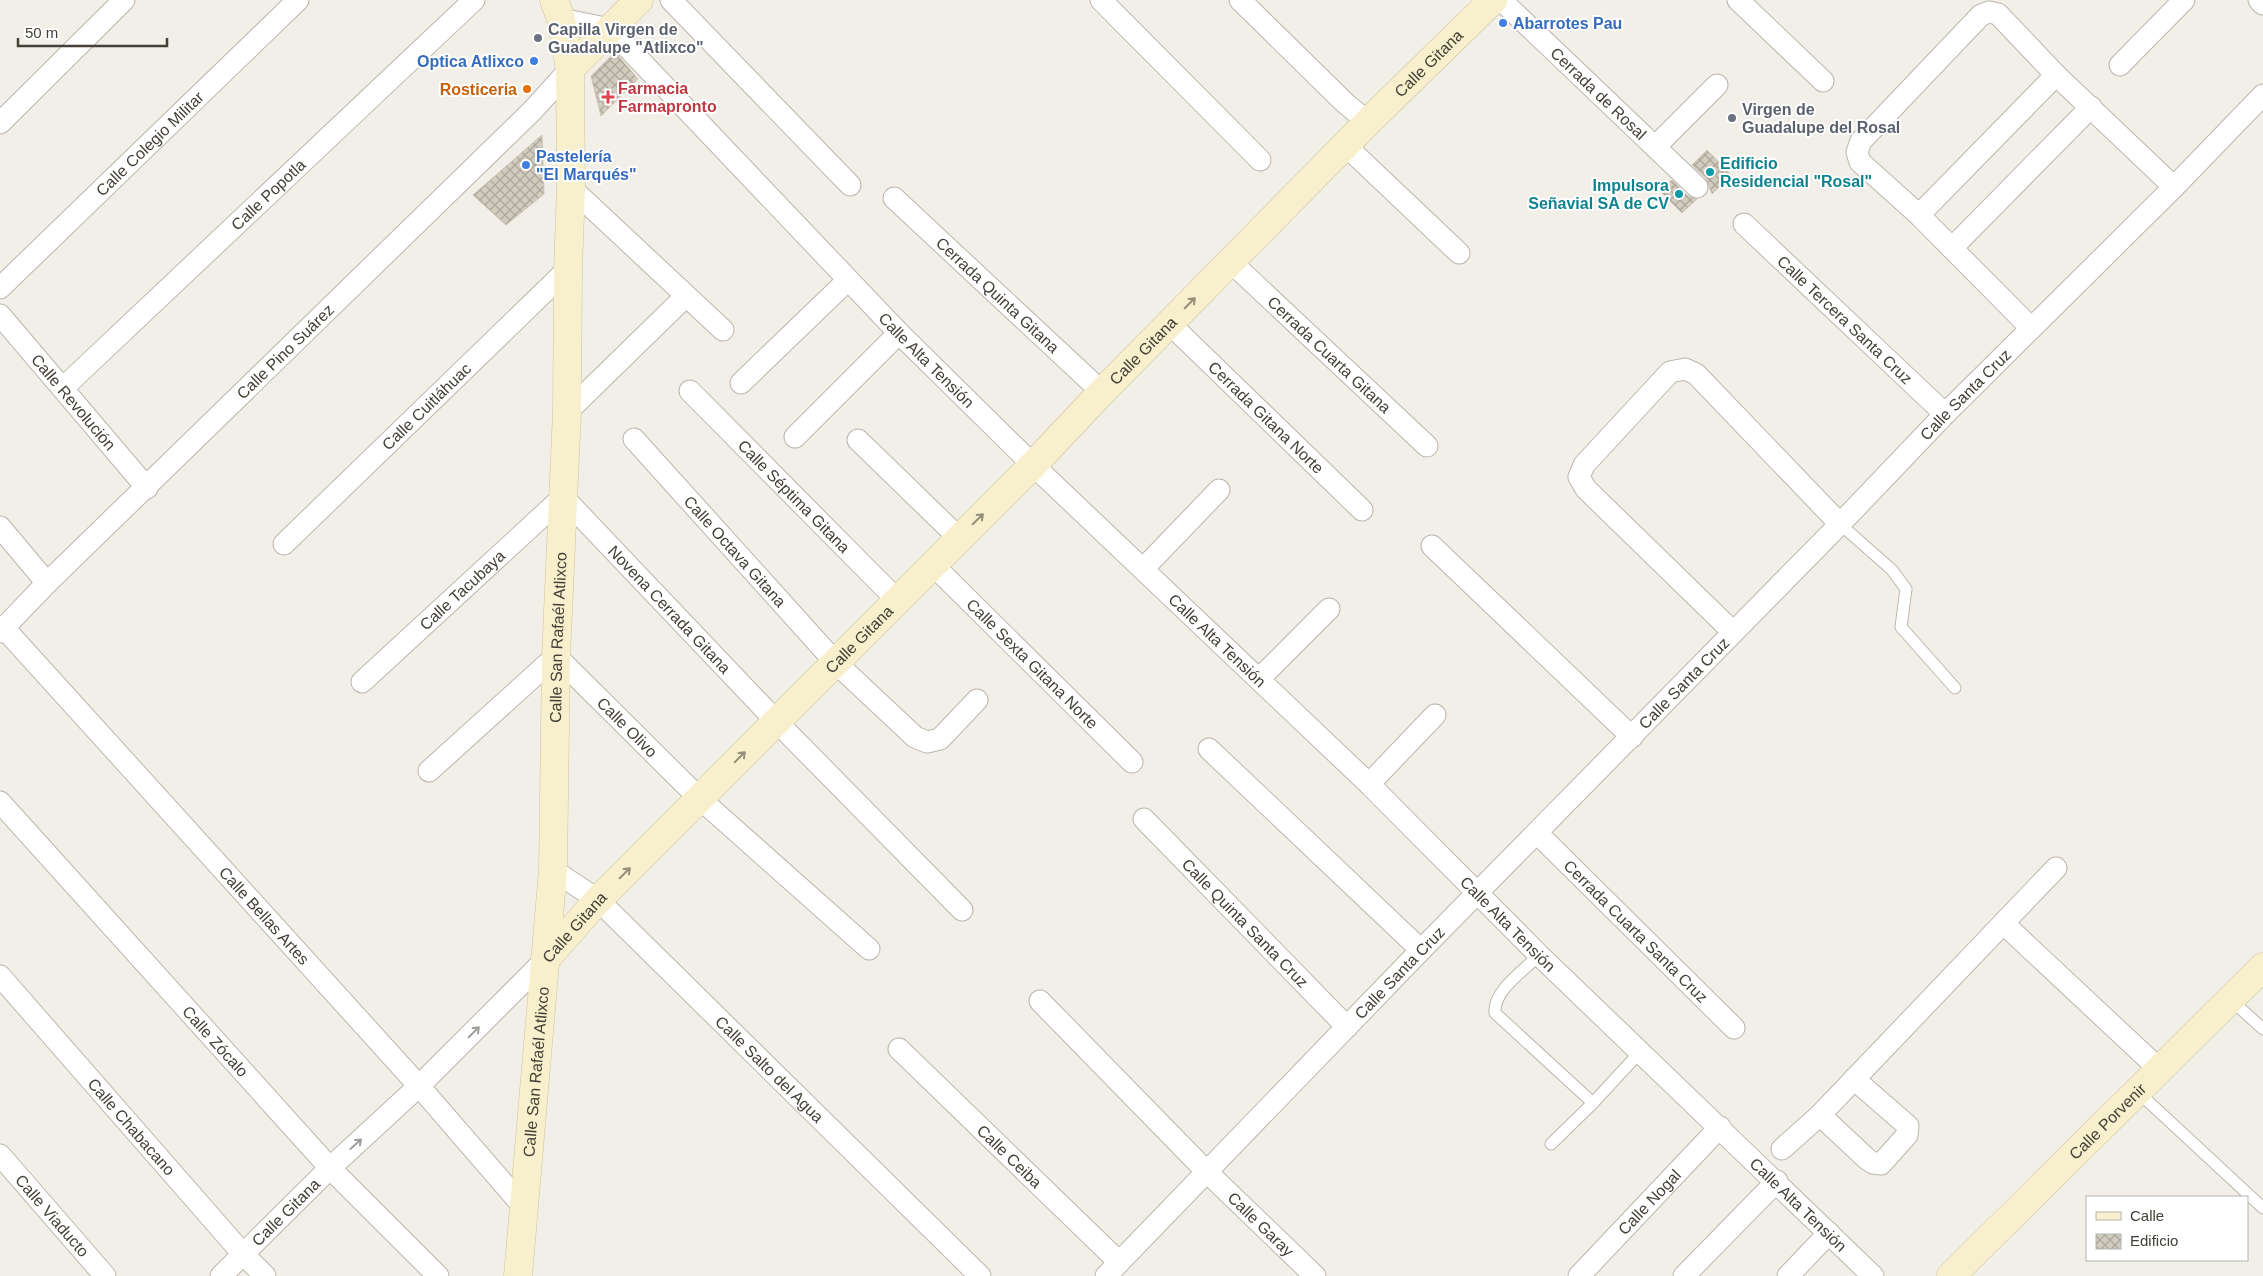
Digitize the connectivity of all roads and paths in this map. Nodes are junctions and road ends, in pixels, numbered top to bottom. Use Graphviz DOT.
graph roads {
  1 [pos="124,0"];
  2 [pos="298,0"];
  3 [pos="474,0"];
  4 [pos="639,0"];
  5 [pos="671,0"];
  6 [pos="1101,0"];
  7 [pos="1240,0"];
  8 [pos="1493,0"];
  9 [pos="1501,0"];
  10 [pos="1738,0"];
  11 [pos="2184,0"];
  12 [pos="2259,0"];
  13 [pos="2263,4"];
  14 [pos="558,9"];
  15 [pos="610,29"];
  16 [pos="2120,64"];
  17 [pos="570,69"];
  18 [pos="2056,75"];
  19 [pos="1822,81"];
  20 [pos="1717,85"];
  21 [pos="2260,103"];
  22 [pos="2091,107"];
  23 [pos="0,122"];
  24 [pos="1368,122"];
  25 [pos="1346,146"];
  26 [pos="1655,147"];
  27 [pos="1260,160"];
  28 [pos="850,185"];
  29 [pos="1697,187"];
  30 [pos="2174,187"];
  31 [pos="571,188"];
  32 [pos="894,198"];
  33 [pos="1919,215"];
  34 [pos="1744,224"];
  35 [pos="1952,248"];
  36 [pos="1459,253"];
  37 [pos="1231,262"];
  38 [pos="568,269"];
  39 [pos="848,280"];
  40 [pos="0,288"];
  41 [pos="686,296"];
  42 [pos="0,315"];
  43 [pos="1170,324"];
  44 [pos="2031,328"];
  45 [pos="723,330"];
  46 [pos="899,333"];
  47 [pos="741,383"];
  48 [pos="63,388"];
  49 [pos="690,391"];
  50 [pos="1102,392"];
  51 [pos="567,412"];
  52 [pos="1945,414"];
  53 [pos="794,437"];
  54 [pos="634,439"];
  55 [pos="858,440"];
  56 [pos="1427,446"];
  57 [pos="1034,465"];
  58 [pos="147,488"];
  59 [pos="1219,490"];
  60 [pos="563,497"];
  61 [pos="1362,510"];
  62 [pos="1840,524"];
  63 [pos="0,527"];
  64 [pos="959,538"];
  65 [pos="284,544"];
  66 [pos="1432,546"];
  67 [pos="933,566"];
  68 [pos="1144,568"];
  69 [pos="47,583"];
  70 [pos="897,600"];
  71 [pos="1329,609"];
  72 [pos="2,630"];
  73 [pos="1733,632"];
  74 [pos="556,656"];
  75 [pos="836,663"];
  76 [pos="1260,679"];
  77 [pos="362,682"];
  78 [pos="1955,688"];
  79 [pos="978,700"];
  80 [pos="1435,715"];
  81 [pos="776,721"];
  82 [pos="1632,737"];
  83 [pos="1210,749"];
  84 [pos="1132,762"];
  85 [pos="429,771"];
  86 [pos="1369,784"];
  87 [pos="699,798"];
  88 [pos="0,802"];
  89 [pos="1144,819"];
  90 [pos="1538,834"];
  91 [pos="2056,868"];
  92 [pos="553,870"];
  93 [pos="1478,892"];
  94 [pos="598,900"];
  95 [pos="962,910"];
  96 [pos="2003,923"];
  97 [pos="869,949"];
  98 [pos="1421,950"];
  99 [pos="1539,955"];
  100 [pos="545,960"];
  101 [pos="2263,966"];
  102 [pos="0,976"];
  103 [pos="2230,999"];
  104 [pos="1040,1001"];
  105 [pos="1348,1027"];
  106 [pos="1734,1028"];
  107 [pos="2263,1029"];
  108 [pos="899,1049"];
  109 [pos="1640,1052"];
  110 [pos="2159,1069"];
  111 [pos="1854,1079"];
  112 [pos="419,1086"];
  113 [pos="2138,1092"];
  114 [pos="1593,1103"];
  115 [pos="1820,1115"];
  116 [pos="1720,1127"];
  117 [pos="1551,1144"];
  118 [pos="1782,1149"];
  119 [pos="0,1155"];
  120 [pos="330,1168"];
  121 [pos="1207,1172"];
  122 [pos="1776,1181"];
  123 [pos="522,1205"];
  124 [pos="2263,1208"];
  125 [pos="1829,1233"];
  126 [pos="243,1254"];
  127 [pos="1113,1269"];
  128 [pos="105,1276"];
  129 [pos="221,1276"];
  130 [pos="265,1276"];
  131 [pos="438,1276"];
  132 [pos="518,1276"];
  133 [pos="980,1276"];
  134 [pos="1315,1276"];
  135 [pos="1579,1276"];
  136 [pos="1684,1276"];
  137 [pos="1788,1276"];
  138 [pos="1872,1276"];
  139 [pos="1950,1276"];
  1 -- 23 [label="street"];
  2 -- 40 [label="street, Calle Colegio Militar"];
  3 -- 48 [label="street, Calle Popotla"];
  4 -- 15 [label="street"];
  5 -- 28 [label="street"];
  6 -- 27 [label="street"];
  7 -- 24 [label="street"];
  8 -- 24 [label="street, Calle Gitana"];
  9 -- 26 [label="street, Cerrada de Rosal"];
  10 -- 19 [label="street"];
  11 -- 16 [label="street"];
  12 -- 13 [label="street"];
  14 -- 15 [label="street"];
  14 -- 17 [label="street, Calle San Rafaél Atlixco"];
  15 -- 17 [label="street"];
  15 -- 39 [label="street, Calle Alta Tensión"];
  17 -- 31 [label="street, Calle San Rafaél Atlixco"];
  17 -- 58 [label="street, Calle Pino Suárez"];
  18 -- 22 [label="street"];
  18 -- 33 [label="street"];
  18 -- 33 [label="street"];
  20 -- 26 [label="street"];
  21 -- 30 [label="street, Calle Santa Cruz"];
  22 -- 30 [label="street"];
  22 -- 35 [label="street"];
  24 -- 25 [label="street, Calle Gitana"];
  25 -- 36 [label="street"];
  25 -- 37 [label="street, Calle Gitana"];
  26 -- 29 [label="street, Cerrada de Rosal"];
  30 -- 44 [label="street, Calle Santa Cruz"];
  31 -- 38 [label="street, Calle San Rafaél Atlixco"];
  31 -- 41 [label="street"];
  32 -- 50 [label="street, Cerrada Quinta Gitana"];
  33 -- 35 [label="street"];
  34 -- 52 [label="street, Calle Tercera Santa Cruz"];
  35 -- 44 [label="street"];
  43 -- 37 [label="street, Calle Gitana, one-way"];
  37 -- 56 [label="street, Cerrada Cuarta Gitana"];
  38 -- 51 [label="street, Calle San Rafaél Atlixco"];
  38 -- 65 [label="street, Calle Cuitláhuac"];
  39 -- 46 [label="street, Calle Alta Tensión"];
  39 -- 47 [label="street"];
  41 -- 45 [label="street"];
  41 -- 51 [label="street"];
  42 -- 48 [label="street, Calle Revolución"];
  43 -- 50 [label="street, Calle Gitana"];
  43 -- 61 [label="street, Cerrada Gitana Norte"];
  44 -- 52 [label="street, Calle Santa Cruz"];
  46 -- 53 [label="street"];
  46 -- 57 [label="street, Calle Alta Tensión"];
  48 -- 58 [label="street, Calle Revolución"];
  49 -- 70 [label="street, Calle Séptima Gitana"];
  50 -- 57 [label="street, Calle Gitana"];
  51 -- 60 [label="street, Calle San Rafaél Atlixco"];
  52 -- 62 [label="street, Calle Santa Cruz"];
  54 -- 75 [label="street, Calle Octava Gitana"];
  55 -- 64 [label="street"];
  64 -- 57 [label="street, Calle Gitana, one-way"];
  57 -- 68 [label="street, Calle Alta Tensión"];
  58 -- 69 [label="street, Calle Pino Suárez"];
  59 -- 68 [label="street"];
  60 -- 74 [label="street, Calle San Rafaél Atlixco"];
  60 -- 77 [label="street, Calle Tacubaya"];
  60 -- 81 [label="street, Novena Cerrada Gitana"];
  62 -- 73 [label="street, Calle Santa Cruz"];
  62 -- 73 [label="street"];
  62 -- 78 [label="lane"];
  63 -- 69 [label="street"];
  64 -- 67 [label="street, Calle Gitana"];
  66 -- 82 [label="street"];
  67 -- 70 [label="street, Calle Gitana"];
  67 -- 84 [label="street, Calle Sexta Gitana Norte"];
  68 -- 76 [label="street, Calle Alta Tensión"];
  69 -- 72 [label="street, Calle Pino Suárez"];
  70 -- 75 [label="street, Calle Gitana"];
  71 -- 76 [label="street"];
  72 -- 112 [label="street, Calle Bellas Artes"];
  73 -- 82 [label="street, Calle Santa Cruz"];
  74 -- 85 [label="street"];
  74 -- 87 [label="street, Calle Olivo"];
  74 -- 92 [label="street, Calle San Rafaél Atlixco"];
  75 -- 79 [label="street, Calle Octava Gitana"];
  75 -- 81 [label="street, Calle Gitana"];
  76 -- 86 [label="street, Calle Alta Tensión"];
  80 -- 86 [label="street"];
  87 -- 81 [label="street, Calle Gitana, one-way"];
  81 -- 95 [label="street, Novena Cerrada Gitana"];
  82 -- 90 [label="street, Calle Santa Cruz"];
  83 -- 98 [label="street"];
  86 -- 93 [label="street, Calle Alta Tensión"];
  94 -- 87 [label="street, Calle Gitana, one-way"];
  87 -- 97 [label="street, Calle Olivo"];
  88 -- 120 [label="street, Calle Zócalo"];
  89 -- 105 [label="street, Calle Quinta Santa Cruz"];
  90 -- 93 [label="street, Calle Santa Cruz"];
  90 -- 106 [label="street, Cerrada Cuarta Santa Cruz"];
  91 -- 96 [label="street"];
  92 -- 94 [label="street, Calle Salto del Agua"];
  92 -- 100 [label="street, Calle San Rafaél Atlixco"];
  93 -- 98 [label="street, Calle Santa Cruz"];
  93 -- 99 [label="street, Calle Alta Tensión"];
  94 -- 100 [label="street, Calle Gitana"];
  94 -- 133 [label="street, Calle Salto del Agua"];
  96 -- 110 [label="street"];
  96 -- 111 [label="street"];
  98 -- 105 [label="street, Calle Santa Cruz"];
  99 -- 109 [label="street, Calle Alta Tensión"];
  99 -- 114 [label="lane"];
  112 -- 100 [label="street, Calle Gitana, one-way"];
  100 -- 123 [label="street, Calle San Rafaél Atlixco"];
  101 -- 103 [label="street, Calle Porvenir"];
  102 -- 126 [label="street, Calle Chabacano"];
  103 -- 107 [label="lane"];
  103 -- 110 [label="street, Calle Porvenir"];
  104 -- 121 [label="street, Calle Garay"];
  105 -- 121 [label="street, Calle Santa Cruz"];
  108 -- 127 [label="street, Calle Ceiba"];
  109 -- 114 [label="lane"];
  109 -- 116 [label="street, Calle Alta Tensión"];
  110 -- 113 [label="street, Calle Porvenir"];
  111 -- 115 [label="street"];
  111 -- 115 [label="street"];
  120 -- 112 [label="street, Calle Gitana, one-way"];
  112 -- 123 [label="street, Calle Bellas Artes"];
  113 -- 124 [label="lane"];
  113 -- 139 [label="street, Calle Porvenir"];
  114 -- 117 [label="lane"];
  115 -- 118 [label="street"];
  116 -- 122 [label="street, Calle Alta Tensión"];
  116 -- 135 [label="street, Calle Nogal"];
  119 -- 128 [label="street, Calle Viaducto"];
  120 -- 126 [label="street, Calle Gitana"];
  120 -- 131 [label="street, Calle Zócalo"];
  121 -- 127 [label="street, Calle Santa Cruz"];
  121 -- 134 [label="street, Calle Garay"];
  122 -- 125 [label="street, Calle Alta Tensión"];
  122 -- 136 [label="street"];
  123 -- 132 [label="street, Calle San Rafaél Atlixco"];
  125 -- 137 [label="street"];
  125 -- 138 [label="street, Calle Alta Tensión"];
  126 -- 129 [label="street, Calle Gitana"];
  126 -- 130 [label="street, Calle Chabacano"];
}
